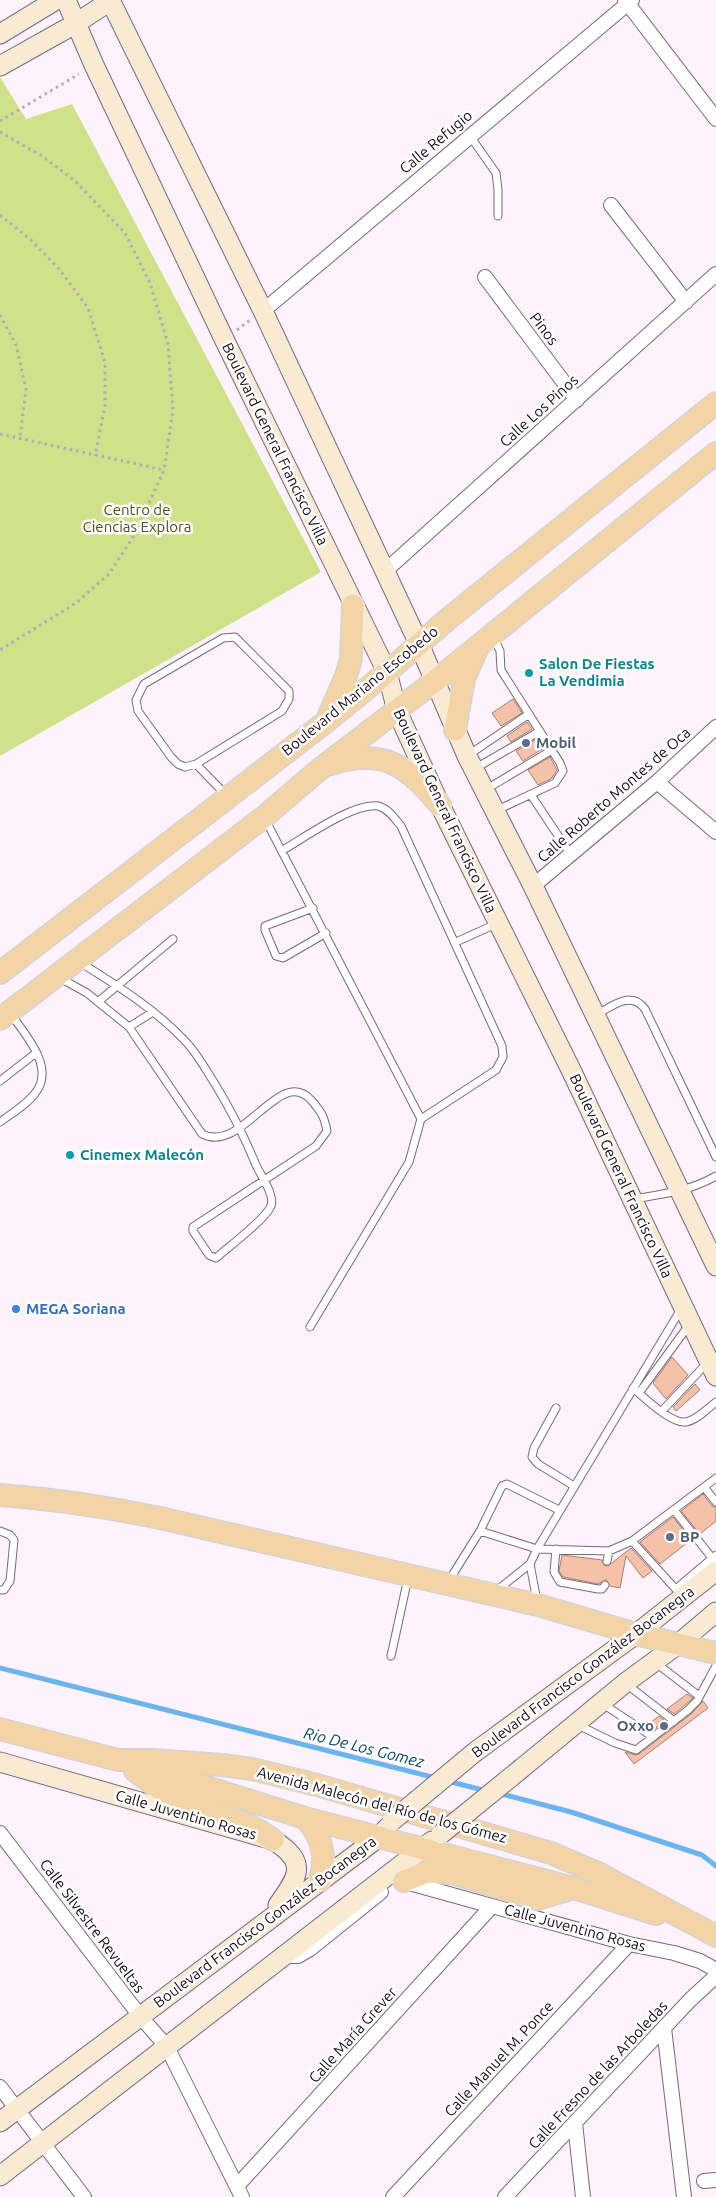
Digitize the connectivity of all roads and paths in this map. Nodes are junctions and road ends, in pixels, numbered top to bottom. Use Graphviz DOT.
graph roads {
  1 [pos="56,0"];
  2 [pos="66,0"];
  3 [pos="110,0"];
  4 [pos="628,1"];
  5 [pos="75,24"];
  6 [pos="0,34"];
  7 [pos="0,66"];
  8 [pos="94,66"];
  9 [pos="716,119"];
  10 [pos="0,121"];
  11 [pos="0,132"];
  12 [pos="470,135"];
  13 [pos="611,205"];
  14 [pos="0,215"];
  15 [pos="498,216"];
  16 [pos="716,274"];
  17 [pos="485,277"];
  18 [pos="686,302"];
  19 [pos="263,311"];
  20 [pos="0,315"];
  21 [pos="224,338"];
  22 [pos="577,400"];
  23 [pos="716,403"];
  24 [pos="0,434"];
  25 [pos="20,438"];
  26 [pos="716,453"];
  27 [pos="95,456"];
  28 [pos="164,470"];
  29 [pos="384,572"];
  30 [pos="352,605"];
  31 [pos="486,638"];
  32 [pos="419,644"];
  33 [pos="0,650"];
  34 [pos="387,672"];
  35 [pos="435,681"];
  36 [pos="397,711"];
  37 [pos="529,714"];
  38 [pos="327,721"];
  39 [pos="716,727"];
  40 [pos="455,730"];
  41 [pos="540,731"];
  42 [pos="552,750"];
  43 [pos="470,763"];
  44 [pos="196,764"];
  45 [pos="320,769"];
  46 [pos="657,782"];
  47 [pos="485,790"];
  48 [pos="531,795"];
  49 [pos="227,796"];
  50 [pos="440,805"];
  51 [pos="495,811"];
  52 [pos="264,816"];
  53 [pos="716,832"];
  54 [pos="283,850"];
  55 [pos="571,855"];
  56 [pos="533,886"];
  57 [pos="313,908"];
  58 [pos="497,924"];
  59 [pos="326,933"];
  60 [pos="173,939"];
  61 [pos="456,942"];
  62 [pos="76,960"];
  63 [pos="0,973"];
  64 [pos="56,977"];
  65 [pos="117,985"];
  66 [pos="98,1001"];
  67 [pos="153,1012"];
  68 [pos="596,1015"];
  69 [pos="4,1016"];
  70 [pos="129,1028"];
  71 [pos="36,1053"];
  72 [pos="0,1082"];
  73 [pos="421,1119"];
  74 [pos="0,1122"];
  75 [pos="241,1127"];
  76 [pos="716,1157"];
  77 [pos="716,1176"];
  78 [pos="264,1182"];
  79 [pos="679,1192"];
  80 [pos="632,1200"];
  81 [pos="716,1266"];
  82 [pos="687,1315"];
  83 [pos="310,1326"];
  84 [pos="712,1369"];
  85 [pos="636,1390"];
  86 [pos="716,1402"];
  87 [pos="556,1408"];
  88 [pos="662,1411"];
  89 [pos="716,1478"];
  90 [pos="574,1486"];
  91 [pos="704,1487"];
  92 [pos="0,1495"];
  93 [pos="716,1502"];
  94 [pos="559,1510"];
  95 [pos="674,1510"];
  96 [pos="0,1531"];
  97 [pos="480,1531"];
  98 [pos="632,1541"];
  99 [pos="537,1549"];
  100 [pos="556,1549"];
  101 [pos="609,1551"];
  102 [pos="607,1561"];
  103 [pos="715,1562"];
  104 [pos="530,1564"];
  105 [pos="409,1575"];
  106 [pos="447,1584"];
  107 [pos="605,1585"];
  108 [pos="0,1590"];
  109 [pos="680,1593"];
  110 [pos="491,1594"];
  111 [pos="538,1605"];
  112 [pos="716,1612"];
  113 [pos="636,1634"];
  114 [pos="677,1645"];
  115 [pos="716,1653"];
  116 [pos="392,1656"];
  117 [pos="654,1662"];
  118 [pos="716,1666"];
  119 [pos="625,1683"];
  120 [pos="699,1696"];
  121 [pos="601,1702"];
  122 [pos="674,1721"];
  123 [pos="575,1724"];
  124 [pos="0,1729"];
  125 [pos="654,1737"];
  126 [pos="118,1760"];
  127 [pos="0,1762"];
  128 [pos="305,1818"];
  129 [pos="386,1829"];
  130 [pos="0,1833"];
  131 [pos="273,1840"];
  132 [pos="423,1848"];
  133 [pos="320,1880"];
  134 [pos="404,1881"];
  135 [pos="574,1888"];
  136 [pos="492,1906"];
  137 [pos="266,1922"];
  138 [pos="711,1933"];
  139 [pos="629,1944"];
  140 [pos="281,1956"];
  141 [pos="716,1970"];
  142 [pos="716,1976"];
  143 [pos="140,2016"];
  144 [pos="664,2028"];
  145 [pos="167,2047"];
  146 [pos="0,2087"];
  147 [pos="16,2109"];
  148 [pos="0,2122"];
  149 [pos="575,2123"];
  150 [pos="43,2143"];
  151 [pos="0,2176"];
  152 [pos="240,2192"];
  153 [pos="84,2197"];
  154 [pos="393,2197"];
  155 [pos="505,2197"];
  156 [pos="583,2197"];
  157 [pos="684,2197"];
  1 -- 6 [label="main road"];
  2 -- 5 [label="main road, Boulevard General Francisco Villa"];
  3 -- 5 [label="main road"];
  3 -- 19 [label="main road"];
  4 -- 9 [label="street"];
  4 -- 12 [label="street, Calle Refugio"];
  5 -- 7 [label="main road"];
  5 -- 8 [label="main road, Boulevard General Francisco Villa"];
  8 -- 10 [label="path"];
  8 -- 21 [label="main road, Boulevard General Francisco Villa"];
  11 -- 28 [label="path"];
  12 -- 15 [label="lane"];
  12 -- 19 [label="street, Calle Refugio"];
  13 -- 18 [label="street"];
  14 -- 27 [label="path"];
  16 -- 18 [label="street, Calle Los Pinos"];
  17 -- 22 [label="street, Pinos"];
  18 -- 22 [label="street, Calle Los Pinos"];
  19 -- 21 [label="path"];
  19 -- 29 [label="main road"];
  20 -- 25 [label="path"];
  21 -- 30 [label="main road, Boulevard General Francisco Villa"];
  22 -- 29 [label="street, Calle Los Pinos"];
  23 -- 32 [label="main road, Boulevard Mariano Escobedo"];
  24 -- 25 [label="path"];
  25 -- 27 [label="path"];
  26 -- 31 [label="main road"];
  27 -- 28 [label="path"];
  28 -- 33 [label="path"];
  29 -- 32 [label="main road"];
  30 -- 34 [label="main road, Boulevard General Francisco Villa"];
  30 -- 38 [label="main road"];
  31 -- 35 [label="main road"];
  31 -- 37 [label="lane"];
  31 -- 40 [label="main road"];
  32 -- 34 [label="main road, Boulevard Mariano Escobedo"];
  32 -- 35 [label="main road"];
  34 -- 36 [label="main road, Boulevard General Francisco Villa"];
  34 -- 38 [label="main road, Boulevard Mariano Escobedo"];
  35 -- 36 [label="main road"];
  35 -- 40 [label="main road"];
  36 -- 45 [label="main road"];
  36 -- 50 [label="main road, Boulevard General Francisco Villa"];
  37 -- 41 [label="lane"];
  37 -- 43 [label="lane"];
  38 -- 49 [label="main road, Boulevard Mariano Escobedo"];
  39 -- 46 [label="street, Calle Roberto Montes de Oca"];
  40 -- 43 [label="main road"];
  41 -- 42 [label="lane"];
  41 -- 43 [label="lane"];
  42 -- 47 [label="lane"];
  42 -- 48 [label="lane"];
  43 -- 47 [label="main road"];
  44 -- 44 [label="lane"];
  44 -- 49 [label="lane"];
  45 -- 50 [label="main road"];
  45 -- 52 [label="main road"];
  46 -- 53 [label="street"];
  46 -- 55 [label="street, Calle Roberto Montes de Oca"];
  47 -- 51 [label="main road"];
  48 -- 51 [label="lane"];
  48 -- 55 [label="lane"];
  49 -- 63 [label="main road, Boulevard Mariano Escobedo"];
  50 -- 58 [label="main road, Boulevard General Francisco Villa"];
  51 -- 56 [label="main road"];
  52 -- 54 [label="lane"];
  52 -- 62 [label="main road"];
  54 -- 57 [label="lane"];
  54 -- 61 [label="lane"];
  55 -- 56 [label="street, Calle Roberto Montes de Oca"];
  56 -- 68 [label="main road"];
  57 -- 59 [label="lane"];
  57 -- 59 [label="lane"];
  58 -- 61 [label="lane"];
  58 -- 80 [label="main road, Boulevard General Francisco Villa"];
  59 -- 73 [label="lane"];
  60 -- 65 [label="lane"];
  61 -- 73 [label="lane"];
  62 -- 64 [label="main road"];
  62 -- 65 [label="lane"];
  64 -- 66 [label="lane"];
  64 -- 69 [label="main road"];
  65 -- 66 [label="lane"];
  65 -- 67 [label="lane"];
  66 -- 70 [label="lane"];
  67 -- 70 [label="lane"];
  67 -- 75 [label="lane"];
  68 -- 76 [label="lane"];
  68 -- 79 [label="main road"];
  69 -- 71 [label="lane"];
  70 -- 75 [label="lane"];
  71 -- 72 [label="lane"];
  71 -- 74 [label="lane"];
  73 -- 83 [label="lane"];
  75 -- 78 [label="lane"];
  75 -- 78 [label="lane"];
  77 -- 79 [label="lane"];
  78 -- 78 [label="lane"];
  79 -- 80 [label="lane"];
  79 -- 81 [label="main road"];
  80 -- 82 [label="main road, Boulevard General Francisco Villa"];
  82 -- 84 [label="main road, Boulevard General Francisco Villa"];
  82 -- 85 [label="lane"];
  82 -- 85 [label="lane"];
  84 -- 88 [label="lane"];
  85 -- 88 [label="lane"];
  85 -- 90 [label="lane"];
  86 -- 88 [label="lane"];
  87 -- 90 [label="lane"];
  89 -- 91 [label="lane"];
  90 -- 94 [label="lane"];
  91 -- 93 [label="lane"];
  91 -- 95 [label="lane"];
  92 -- 105 [label="main road"];
  94 -- 97 [label="lane"];
  94 -- 99 [label="lane"];
  95 -- 98 [label="lane"];
  95 -- 103 [label="lane"];
  96 -- 108 [label="lane"];
  97 -- 99 [label="lane"];
  97 -- 106 [label="lane"];
  98 -- 101 [label="lane"];
  98 -- 109 [label="lane"];
  99 -- 100 [label="lane"];
  99 -- 104 [label="lane"];
  100 -- 101 [label="lane"];
  100 -- 107 [label="lane"];
  101 -- 102 [label="lane"];
  103 -- 109 [label="main road, Boulevard Francisco González Bocanegra"];
  104 -- 110 [label="lane"];
  104 -- 111 [label="lane"];
  105 -- 106 [label="main road"];
  105 -- 116 [label="lane"];
  106 -- 110 [label="main road"];
  109 -- 113 [label="main road, Boulevard Francisco González Bocanegra"];
  110 -- 111 [label="main road"];
  111 -- 113 [label="main road"];
  112 -- 114 [label="main road"];
  113 -- 114 [label="main road"];
  113 -- 129 [label="main road, Boulevard Francisco González Bocanegra, bridge"];
  114 -- 115 [label="main road"];
  114 -- 117 [label="main road"];
  117 -- 119 [label="main road"];
  117 -- 120 [label="lane"];
  118 -- 120 [label="lane"];
  119 -- 121 [label="main road"];
  119 -- 122 [label="lane"];
  120 -- 122 [label="lane"];
  121 -- 123 [label="main road"];
  121 -- 125 [label="lane"];
  122 -- 125 [label="lane"];
  123 -- 125 [label="lane"];
  123 -- 132 [label="main road, bridge"];
  124 -- 126 [label="main road, Avenida Malecón del Río de los Gómez"];
  126 -- 128 [label="main road"];
  126 -- 131 [label="main road"];
  126 -- 138 [label="main road, Avenida Malecón del Río de los Gómez"];
  127 -- 131 [label="main road, Calle Juventino Rosas"];
  128 -- 129 [label="main road"];
  128 -- 133 [label="main road"];
  129 -- 132 [label="main road"];
  129 -- 133 [label="main road, Boulevard Francisco González Bocanegra"];
  130 -- 143 [label="street, Calle Silvestre Revueltas"];
  131 -- 137 [label="main road, Calle Juventino Rosas"];
  132 -- 135 [label="main road"];
  132 -- 140 [label="main road"];
  133 -- 137 [label="main road, Boulevard Francisco González Bocanegra"];
  134 -- 135 [label="main road"];
  134 -- 136 [label="street, Calle Juventino Rosas"];
  134 -- 140 [label="street"];
  135 -- 138 [label="main road"];
  136 -- 139 [label="street, Calle Juventino Rosas"];
  136 -- 152 [label="street, Calle María Grever"];
  137 -- 143 [label="main road, Boulevard Francisco González Bocanegra"];
  139 -- 141 [label="street, Calle Juventino Rosas"];
  139 -- 154 [label="street, Calle Manuel M. Ponce"];
  140 -- 145 [label="main road"];
  142 -- 144 [label="street, Calle Fresno de las Arboledas"];
  143 -- 145 [label="street, Calle Silvestre Revueltas"];
  143 -- 147 [label="main road, Boulevard Francisco González Bocanegra"];
  144 -- 149 [label="street, Calle Fresno de las Arboledas"];
  144 -- 157 [label="street"];
  145 -- 150 [label="main road"];
  145 -- 152 [label="street, Calle Silvestre Revueltas"];
  146 -- 147 [label="street"];
  147 -- 148 [label="main road, Boulevard Francisco González Bocanegra"];
  147 -- 150 [label="street"];
  149 -- 155 [label="street, Calle Fresno de las Arboledas"];
  149 -- 156 [label="street"];
  150 -- 151 [label="main road"];
  150 -- 153 [label="street"];
}
